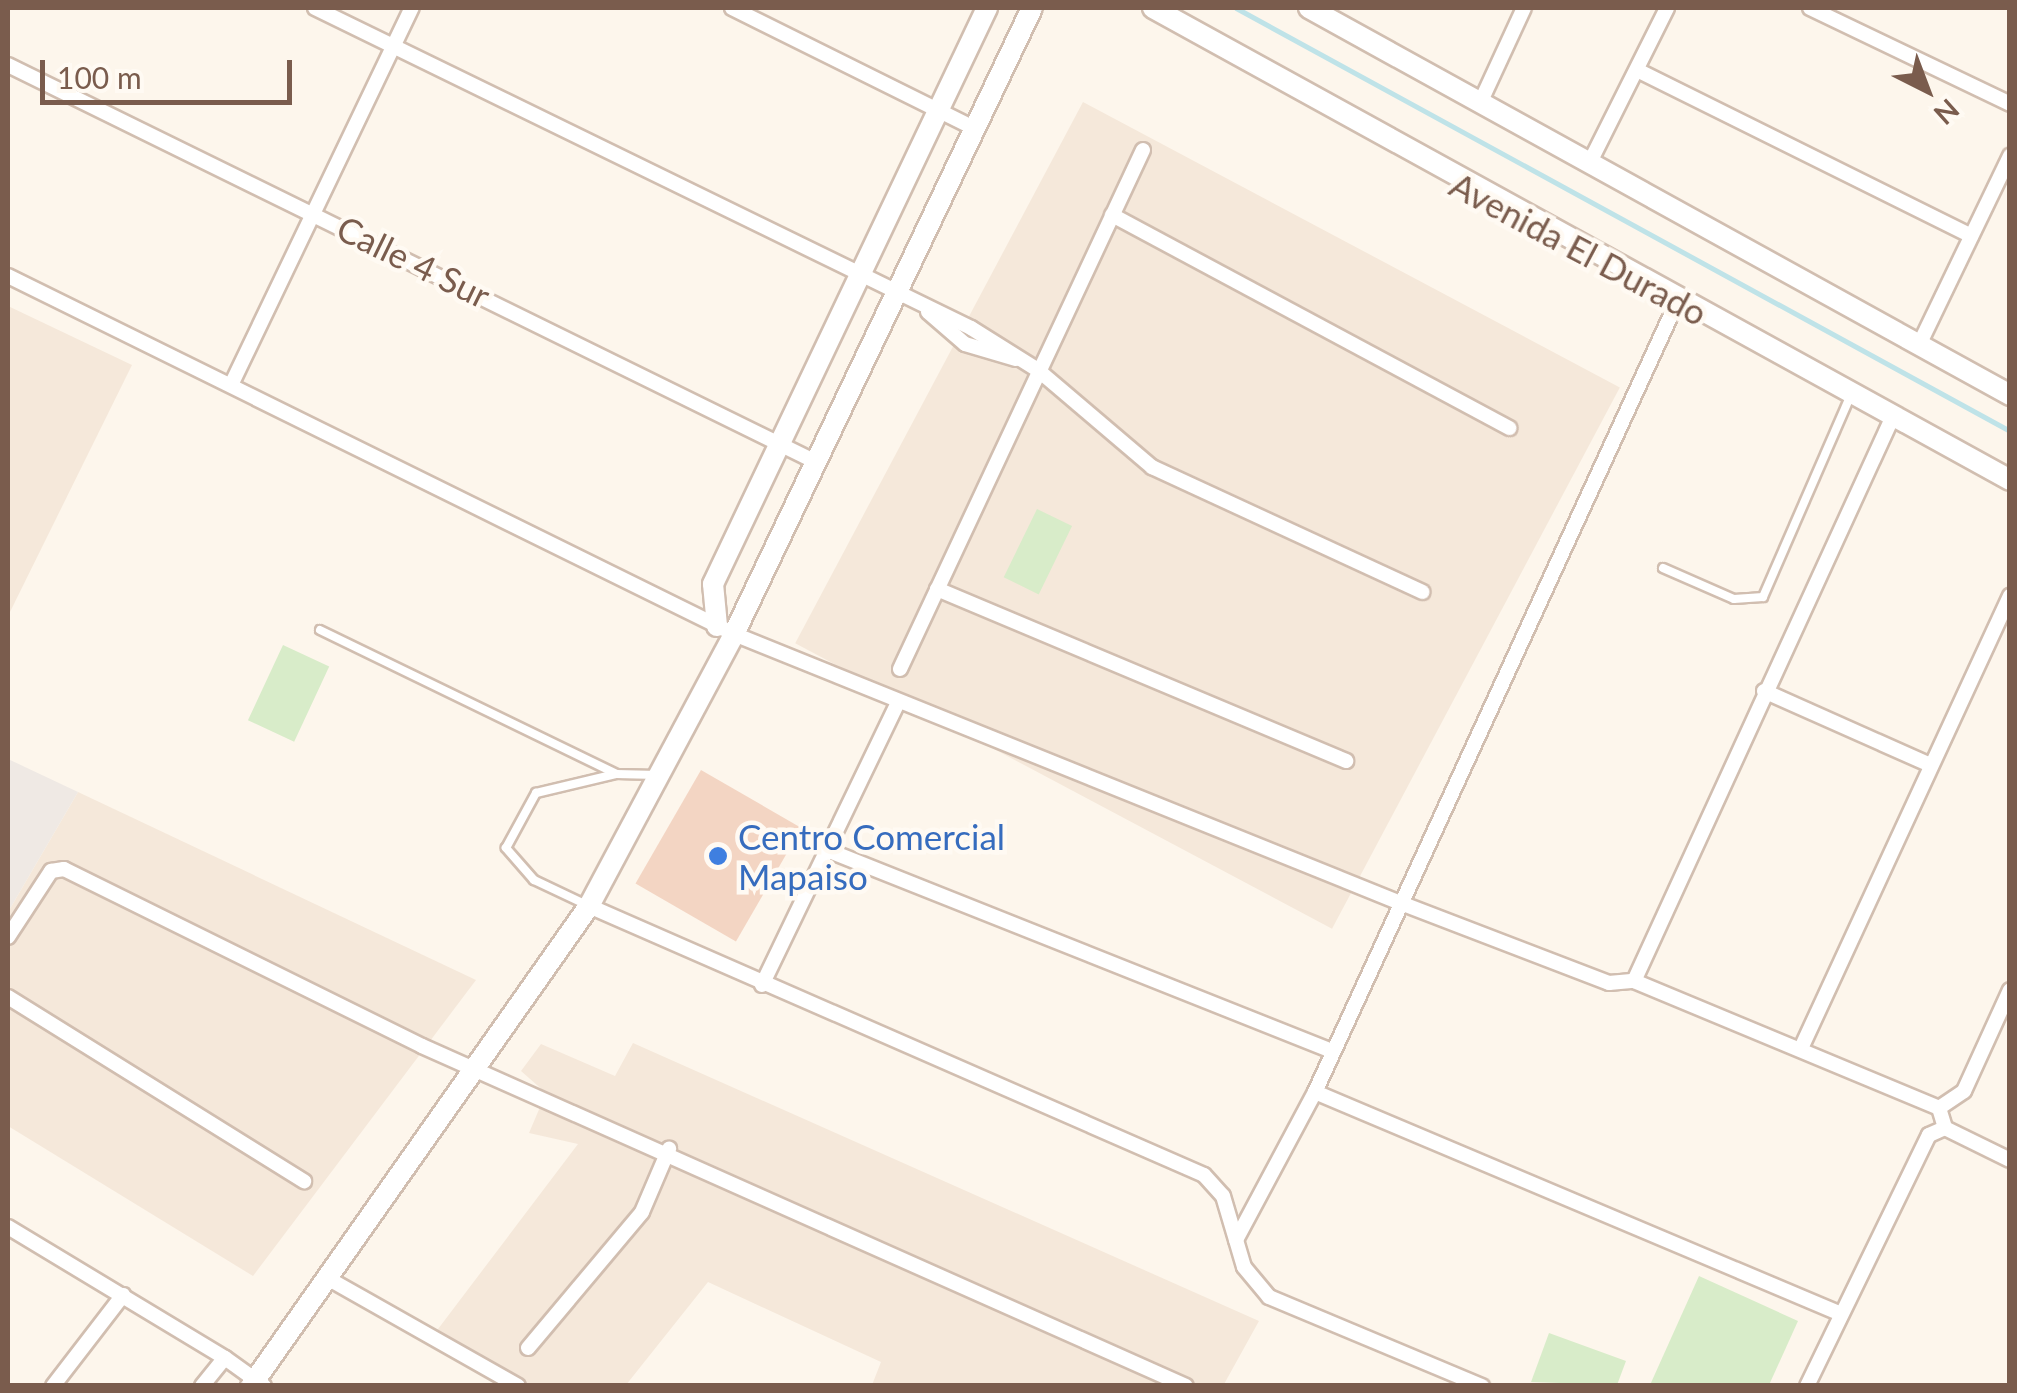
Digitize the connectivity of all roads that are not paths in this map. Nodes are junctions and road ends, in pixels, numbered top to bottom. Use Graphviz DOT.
graph roads {
  1 [pos="315,8"];
  2 [pos="412,8"];
  3 [pos="732,8"];
  4 [pos="987,8"];
  5 [pos="1032,8"];
  6 [pos="1153,8"];
  7 [pos="1309,8"];
  8 [pos="1524,8"];
  9 [pos="1667,8"];
  10 [pos="1810,8"];
  11 [pos="1340,14"];
  12 [pos="394,45"];
  13 [pos="8,65"];
  14 [pos="1637,70"];
  15 [pos="1481,100"];
  16 [pos="2010,104"];
  17 [pos="938,110"];
  18 [pos="974,128"];
  19 [pos="1143,150"];
  20 [pos="2010,156"];
  21 [pos="1590,162"];
  22 [pos="315,211"];
  23 [pos="1112,215"];
  24 [pos="1971,236"];
  25 [pos="8,276"];
  26 [pos="861,279"];
  27 [pos="895,298"];
  28 [pos="1678,302"];
  29 [pos="1920,343"];
  30 [pos="1038,370"];
  31 [pos="232,383"];
  32 [pos="1852,393"];
  33 [pos="2010,395"];
  34 [pos="1894,414"];
  35 [pos="1508,428"];
  36 [pos="781,443"];
  37 [pos="818,463"];
  38 [pos="2010,480"];
  39 [pos="1662,568"];
  40 [pos="937,589"];
  41 [pos="1423,592"];
  42 [pos="2010,595"];
  43 [pos="320,630"];
  44 [pos="726,630"];
  45 [pos="900,669"];
  46 [pos="1764,691"];
  47 [pos="898,703"];
  48 [pos="1346,762"];
  49 [pos="1928,764"];
  50 [pos="616,774"];
  51 [pos="658,775"];
  52 [pos="827,850"];
  53 [pos="1398,902"];
  54 [pos="589,906"];
  55 [pos="8,937"];
  56 [pos="1634,981"];
  57 [pos="762,985"];
  58 [pos="2010,990"];
  59 [pos="8,998"];
  60 [pos="1803,1044"];
  61 [pos="1328,1050"];
  62 [pos="480,1072"];
  63 [pos="1315,1092"];
  64 [pos="1938,1108"];
  65 [pos="1945,1128"];
  66 [pos="669,1149"];
  67 [pos="2010,1160"];
  68 [pos="304,1181"];
  69 [pos="8,1226"];
  70 [pos="1236,1240"];
  71 [pos="329,1279"];
  72 [pos="123,1294"];
  73 [pos="1841,1314"];
  74 [pos="528,1348"];
  75 [pos="225,1358"];
  76 [pos="257,1384"];
  77 [pos="53,1386"];
  78 [pos="202,1386"];
  79 [pos="518,1386"];
  80 [pos="1186,1386"];
  81 [pos="1482,1386"];
  82 [pos="1808,1386"];
  1 -- 12 [label="street"];
  2 -- 12 [label="street"];
  3 -- 17 [label="street"];
  4 -- 17 [label="street"];
  5 -- 18 [label="street"];
  6 -- 28 [label="street, Avenida El Durado"];
  7 -- 11 [label="street"];
  8 -- 15 [label="street"];
  9 -- 14 [label="street"];
  10 -- 16 [label="street"];
  11 -- 15 [label="street"];
  12 -- 22 [label="street"];
  12 -- 26 [label="street"];
  13 -- 22 [label="street, Calle 4 Sur"];
  14 -- 21 [label="street"];
  14 -- 24 [label="street"];
  15 -- 21 [label="street"];
  17 -- 18 [label="street"];
  17 -- 26 [label="street"];
  18 -- 27 [label="street"];
  19 -- 23 [label="street"];
  20 -- 24 [label="street"];
  21 -- 29 [label="street"];
  22 -- 31 [label="street"];
  22 -- 36 [label="street, Calle 4 Sur"];
  23 -- 30 [label="street"];
  23 -- 35 [label="street"];
  24 -- 29 [label="street"];
  25 -- 31 [label="street"];
  26 -- 27 [label="street"];
  26 -- 36 [label="street"];
  27 -- 30 [label="street"];
  27 -- 37 [label="street"];
  28 -- 32 [label="street, Avenida El Durado"];
  28 -- 53 [label="street"];
  29 -- 33 [label="street"];
  30 -- 40 [label="street"];
  30 -- 41 [label="street"];
  31 -- 44 [label="street"];
  32 -- 34 [label="street, Avenida El Durado"];
  32 -- 39 [label="lane"];
  34 -- 38 [label="street, Avenida El Durado"];
  34 -- 46 [label="street"];
  36 -- 37 [label="street, Calle 4 Sur"];
  36 -- 44 [label="street"];
  37 -- 44 [label="street"];
  40 -- 45 [label="street"];
  40 -- 48 [label="street"];
  42 -- 49 [label="street"];
  43 -- 50 [label="lane"];
  44 -- 47 [label="street"];
  44 -- 51 [label="street"];
  46 -- 49 [label="street"];
  46 -- 56 [label="street"];
  47 -- 52 [label="street"];
  47 -- 53 [label="street"];
  49 -- 60 [label="street"];
  50 -- 51 [label="lane"];
  50 -- 54 [label="lane"];
  51 -- 54 [label="street"];
  52 -- 57 [label="street"];
  52 -- 61 [label="street"];
  53 -- 56 [label="street"];
  53 -- 61 [label="street"];
  54 -- 57 [label="street"];
  54 -- 62 [label="street"];
  55 -- 62 [label="street"];
  56 -- 60 [label="street"];
  57 -- 70 [label="street"];
  58 -- 64 [label="street"];
  59 -- 68 [label="street"];
  60 -- 64 [label="street"];
  61 -- 63 [label="street"];
  62 -- 66 [label="street"];
  62 -- 71 [label="street"];
  63 -- 70 [label="street"];
  63 -- 73 [label="street"];
  64 -- 65 [label="street"];
  65 -- 67 [label="street"];
  65 -- 73 [label="street"];
  66 -- 74 [label="street"];
  66 -- 80 [label="street"];
  69 -- 72 [label="street"];
  70 -- 81 [label="street"];
  71 -- 76 [label="street"];
  71 -- 79 [label="street"];
  72 -- 75 [label="street"];
  72 -- 77 [label="street"];
  73 -- 82 [label="street"];
  75 -- 76 [label="street"];
  75 -- 78 [label="street"];
}
